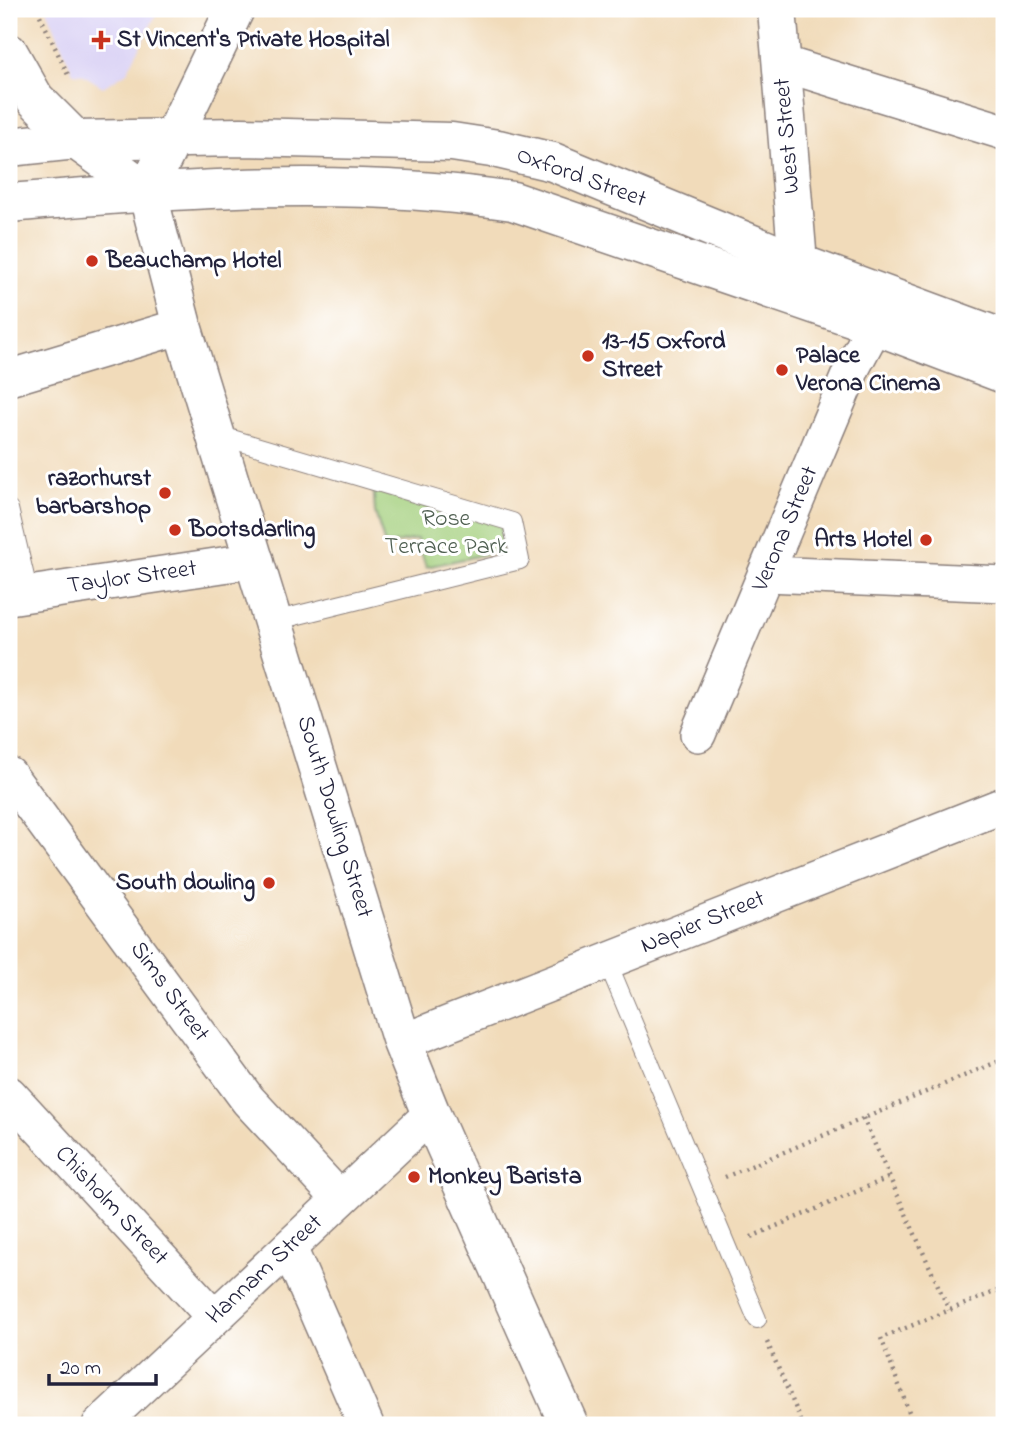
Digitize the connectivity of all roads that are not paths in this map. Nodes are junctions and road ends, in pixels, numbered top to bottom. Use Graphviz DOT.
graph roads {
  1 [pos="235,9"];
  2 [pos="777,9"];
  3 [pos="9,53"];
  4 [pos="782,70"];
  5 [pos="1004,132"];
  6 [pos="174,138"];
  7 [pos="76,140"];
  8 [pos="9,147"];
  9 [pos="147,191"];
  10 [pos="9,204"];
  11 [pos="798,263"];
  12 [pos="875,325"];
  13 [pos="182,326"];
  14 [pos="1004,339"];
  15 [pos="1004,374"];
  16 [pos="9,378"];
  17 [pos="215,434"];
  18 [pos="9,509"];
  19 [pos="256,560"];
  20 [pos="767,574"];
  21 [pos="1004,584"];
  22 [pos="19,595"];
  23 [pos="274,621"];
  24 [pos="698,734"];
  25 [pos="9,775"];
  26 [pos="1004,805"];
  27 [pos="607,961"];
  28 [pos="402,1042"];
  29 [pos="9,1094"];
  30 [pos="431,1114"];
  31 [pos="340,1199"];
  32 [pos="289,1248"];
  33 [pos="214,1318"];
  34 [pos="757,1319"];
  35 [pos="100,1425"];
  36 [pos="366,1425"];
  37 [pos="569,1425"];
  1 -- 6 [label="main road"];
  2 -- 4 [label="main road, West Street"];
  3 -- 7 [label="main road"];
  4 -- 5 [label="street"];
  4 -- 11 [label="main road, West Street"];
  6 -- 7 [label="main road, Oxford Street"];
  6 -- 9 [label="main road"];
  6 -- 11 [label="main road, Oxford Street"];
  7 -- 8 [label="main road, Oxford Street"];
  7 -- 9 [label="main road"];
  9 -- 10 [label="main road, Oxford Street"];
  9 -- 12 [label="main road, Oxford Street"];
  9 -- 13 [label="main road, South Dowling Street"];
  11 -- 14 [label="main road, Oxford Street"];
  12 -- 15 [label="main road, Oxford Street"];
  12 -- 20 [label="street, Verona Street"];
  13 -- 16 [label="street"];
  13 -- 17 [label="main road, South Dowling Street"];
  17 -- 19 [label="main road, South Dowling Street"];
  17 -- 23 [label="lane"];
  18 -- 22 [label="lane"];
  19 -- 22 [label="street, Taylor Street"];
  19 -- 23 [label="main road, South Dowling Street"];
  20 -- 21 [label="street"];
  20 -- 24 [label="street, Verona Street"];
  23 -- 28 [label="main road, South Dowling Street"];
  25 -- 31 [label="street, Sims Street"];
  26 -- 27 [label="street, Napier Street"];
  27 -- 28 [label="street, Napier Street"];
  27 -- 34 [label="lane"];
  28 -- 30 [label="main road, South Dowling Street"];
  29 -- 33 [label="street, Chisholm Street"];
  30 -- 31 [label="street, Hannam Street"];
  30 -- 37 [label="main road, South Dowling Street"];
  31 -- 32 [label="street, Hannam Street"];
  32 -- 33 [label="street, Hannam Street"];
  32 -- 36 [label="street"];
  33 -- 35 [label="street, Hannam Street"];
}
